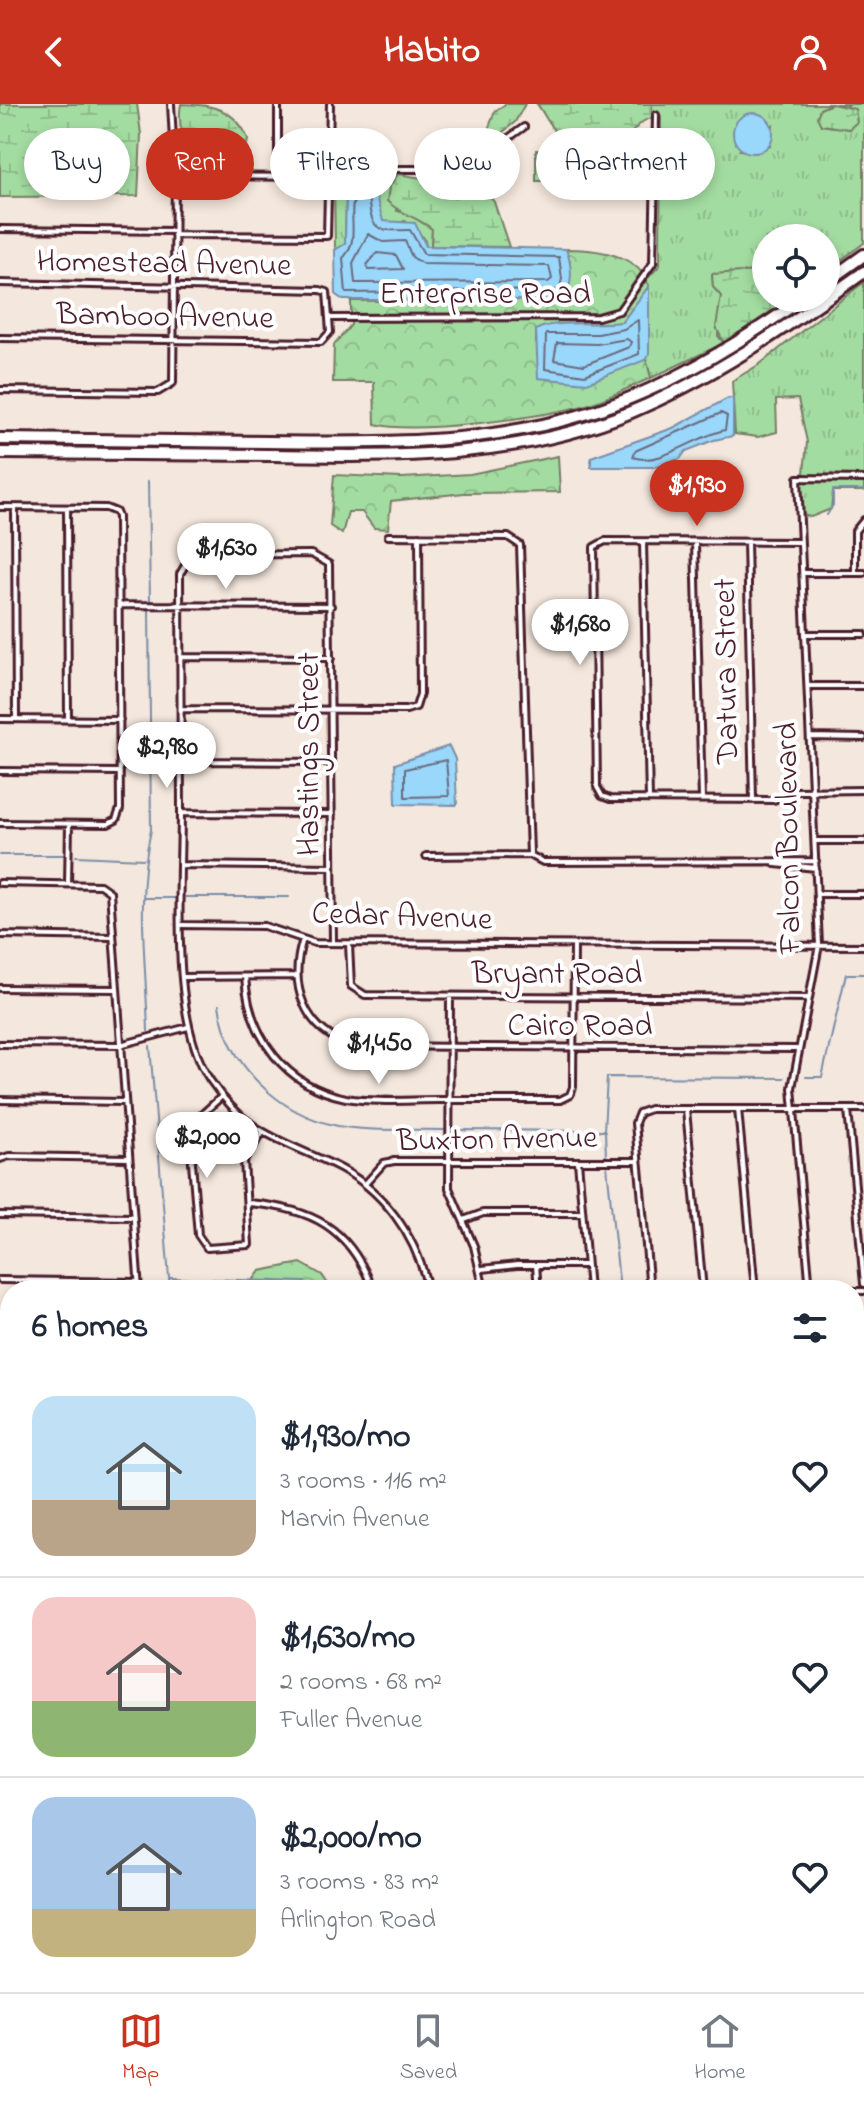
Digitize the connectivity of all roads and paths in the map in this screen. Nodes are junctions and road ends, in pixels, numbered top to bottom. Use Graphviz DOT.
graph roads {
  1 [pos="171,104"];
  2 [pos="278,104"];
  3 [pos="330,104"];
  4 [pos="656,115"];
  5 [pos="524,127"];
  6 [pos="172,128"];
  7 [pos="278,128"];
  8 [pos="330,128"];
  9 [pos="398,169"];
  10 [pos="175,200"];
  11 [pos="330,200"];
  12 [pos="0,229"];
  13 [pos="174,233"];
  14 [pos="864,255"];
  15 [pos="840,272"];
  16 [pos="864,272"];
  17 [pos="0,283"];
  18 [pos="174,286"];
  19 [pos="782,312"];
  20 [pos="330,318"];
  21 [pos="0,338"];
  22 [pos="175,340"];
  23 [pos="0,390"];
  24 [pos="0,439"];
  25 [pos="0,453"];
  26 [pos="864,479"];
  27 [pos="0,507"];
  28 [pos="15,508"];
  29 [pos="67,508"];
  30 [pos="864,520"];
  31 [pos="388,536"];
  32 [pos="419,536"];
  33 [pos="643,542"];
  34 [pos="695,542"];
  35 [pos="747,542"];
  36 [pos="801,542"];
  37 [pos="802,573"];
  38 [pos="855,573"];
  39 [pos="864,573"];
  40 [pos="180,604"];
  41 [pos="120,605"];
  42 [pos="331,606"];
  43 [pos="805,634"];
  44 [pos="864,634"];
  45 [pos="181,657"];
  46 [pos="331,658"];
  47 [pos="808,686"];
  48 [pos="864,686"];
  49 [pos="181,709"];
  50 [pos="331,710"];
  51 [pos="0,719"];
  52 [pos="16,719"];
  53 [pos="68,720"];
  54 [pos="120,720"];
  55 [pos="810,737"];
  56 [pos="864,738"];
  57 [pos="181,761"];
  58 [pos="332,762"];
  59 [pos="0,771"];
  60 [pos="120,772"];
  61 [pos="812,790"];
  62 [pos="864,790"];
  63 [pos="649,799"];
  64 [pos="702,799"];
  65 [pos="753,799"];
  66 [pos="181,813"];
  67 [pos="332,814"];
  68 [pos="0,823"];
  69 [pos="69,824"];
  70 [pos="815,841"];
  71 [pos="864,841"];
  72 [pos="530,855"];
  73 [pos="426,856"];
  74 [pos="816,861"];
  75 [pos="773,863"];
  76 [pos="181,865"];
  77 [pos="332,867"];
  78 [pos="816,868"];
  79 [pos="0,883"];
  80 [pos="68,884"];
  81 [pos="817,894"];
  82 [pos="864,894"];
  83 [pos="182,925"];
  84 [pos="0,935"];
  85 [pos="112,937"];
  86 [pos="303,939"];
  87 [pos="333,943"];
  88 [pos="349,944"];
  89 [pos="574,945"];
  90 [pos="819,945"];
  91 [pos="864,946"];
  92 [pos="297,976"];
  93 [pos="184,977"];
  94 [pos="245,977"];
  95 [pos="0,988"];
  96 [pos="116,989"];
  97 [pos="574,996"];
  98 [pos="450,997"];
  99 [pos="809,998"];
  100 [pos="188,1027"];
  101 [pos="0,1044"];
  102 [pos="120,1045"];
  103 [pos="450,1048"];
  104 [pos="572,1048"];
  105 [pos="797,1049"];
  106 [pos="222,1096"];
  107 [pos="0,1100"];
  108 [pos="450,1100"];
  109 [pos="124,1102"];
  110 [pos="738,1109"];
  111 [pos="864,1109"];
  112 [pos="686,1110"];
  113 [pos="793,1110"];
  114 [pos="848,1110"];
  115 [pos="262,1133"];
  116 [pos="128,1158"];
  117 [pos="0,1159"];
  118 [pos="449,1161"];
  119 [pos="578,1161"];
  120 [pos="638,1161"];
  121 [pos="365,1184"];
  122 [pos="248,1203"];
  123 [pos="582,1213"];
  124 [pos="0,1215"];
  125 [pos="133,1217"];
  126 [pos="464,1220"];
  127 [pos="536,1265"];
  128 [pos="587,1265"];
  129 [pos="482,1269"];
  130 [pos="138,1280"];
  131 [pos="368,1280"];
  132 [pos="425,1280"];
  133 [pos="483,1280"];
  134 [pos="537,1280"];
  135 [pos="588,1280"];
  136 [pos="649,1280"];
  137 [pos="702,1280"];
  138 [pos="754,1280"];
  139 [pos="809,1280"];
  140 [pos="864,1280"];
  1 -- 6 [label="street"];
  2 -- 7 [label="street"];
  3 -- 8 [label="street"];
  4 -- 20 [label="street, Enterprise Road"];
  5 -- 9 [label="street"];
  10 -- 13 [label="street"];
  11 -- 13 [label="street"];
  12 -- 13 [label="street"];
  13 -- 18 [label="street"];
  14 -- 15 [label="highway"];
  16 -- 25 [label="highway"];
  17 -- 18 [label="street, Homestead Avenue"];
  18 -- 20 [label="street, Homestead Avenue"];
  18 -- 22 [label="street"];
  19 -- 24 [label="highway"];
  20 -- 22 [label="street, Bamboo Avenue"];
  21 -- 22 [label="street, Bamboo Avenue"];
  22 -- 23 [label="street"];
  26 -- 36 [label="street, Falcon Boulevard"];
  27 -- 28 [label="street"];
  28 -- 29 [label="street"];
  28 -- 52 [label="street"];
  29 -- 41 [label="street"];
  29 -- 53 [label="street"];
  30 -- 38 [label="street"];
  31 -- 32 [label="street"];
  32 -- 50 [label="street"];
  32 -- 72 [label="street"];
  33 -- 34 [label="street"];
  33 -- 63 [label="street"];
  33 -- 63 [label="street"];
  34 -- 35 [label="street"];
  34 -- 64 [label="street"];
  35 -- 36 [label="street"];
  35 -- 65 [label="street, Datura Street"];
  36 -- 37 [label="street, Falcon Boulevard"];
  37 -- 38 [label="street"];
  37 -- 43 [label="street, Falcon Boulevard"];
  38 -- 39 [label="street"];
  40 -- 41 [label="street"];
  40 -- 42 [label="street"];
  40 -- 42 [label="street, Hastings Street"];
  40 -- 45 [label="street"];
  41 -- 54 [label="street"];
  42 -- 46 [label="street, Hastings Street"];
  43 -- 44 [label="street"];
  43 -- 47 [label="street, Falcon Boulevard"];
  45 -- 46 [label="street"];
  45 -- 49 [label="street"];
  46 -- 50 [label="street, Hastings Street"];
  47 -- 48 [label="street"];
  47 -- 55 [label="street, Falcon Boulevard"];
  49 -- 50 [label="street"];
  49 -- 57 [label="street"];
  50 -- 58 [label="street, Hastings Street"];
  51 -- 52 [label="street"];
  52 -- 53 [label="street"];
  53 -- 54 [label="street"];
  54 -- 60 [label="street"];
  55 -- 56 [label="street"];
  55 -- 61 [label="street, Falcon Boulevard"];
  57 -- 58 [label="street"];
  57 -- 66 [label="street"];
  58 -- 67 [label="street, Hastings Street"];
  59 -- 60 [label="street"];
  60 -- 69 [label="street"];
  61 -- 62 [label="street"];
  61 -- 65 [label="street"];
  61 -- 70 [label="street, Falcon Boulevard"];
  63 -- 64 [label="street"];
  64 -- 65 [label="street"];
  66 -- 67 [label="street"];
  66 -- 76 [label="street"];
  67 -- 77 [label="street, Hastings Street"];
  68 -- 69 [label="street"];
  69 -- 80 [label="street"];
  70 -- 71 [label="street"];
  70 -- 74 [label="street, Falcon Boulevard"];
  72 -- 73 [label="street"];
  72 -- 75 [label="street"];
  74 -- 75 [label="street"];
  74 -- 78 [label="street, Falcon Boulevard"];
  75 -- 78 [label="street"];
  76 -- 77 [label="street"];
  76 -- 83 [label="street"];
  77 -- 87 [label="street, Hastings Street"];
  78 -- 81 [label="street, Falcon Boulevard"];
  79 -- 80 [label="street"];
  80 -- 85 [label="street"];
  81 -- 82 [label="street"];
  81 -- 90 [label="street, Falcon Boulevard"];
  83 -- 86 [label="street, Cedar Avenue"];
  83 -- 93 [label="street"];
  84 -- 85 [label="street"];
  85 -- 96 [label="street"];
  86 -- 87 [label="street, Cedar Avenue"];
  86 -- 92 [label="street, Cairo Road"];
  87 -- 88 [label="street, Cedar Avenue"];
  88 -- 89 [label="street, Cedar Avenue"];
  88 -- 98 [label="street, Bryant Road"];
  89 -- 90 [label="street, Cedar Avenue"];
  89 -- 97 [label="street"];
  90 -- 91 [label="street, Cedar Avenue"];
  90 -- 99 [label="street, Falcon Boulevard"];
  92 -- 94 [label="street"];
  92 -- 103 [label="street, Cairo Road"];
  93 -- 94 [label="street"];
  93 -- 100 [label="street"];
  94 -- 108 [label="street"];
  95 -- 96 [label="street"];
  96 -- 102 [label="street"];
  97 -- 98 [label="street, Bryant Road"];
  97 -- 99 [label="street, Bryant Road"];
  97 -- 104 [label="street"];
  98 -- 103 [label="street"];
  99 -- 105 [label="street, Falcon Boulevard"];
  100 -- 102 [label="street"];
  100 -- 106 [label="street"];
  101 -- 102 [label="street"];
  102 -- 109 [label="street"];
  103 -- 104 [label="street, Cairo Road"];
  103 -- 108 [label="street"];
  104 -- 105 [label="street, Cairo Road"];
  104 -- 108 [label="street"];
  105 -- 113 [label="street, Falcon Boulevard"];
  106 -- 115 [label="street"];
  106 -- 122 [label="street"];
  107 -- 109 [label="street"];
  108 -- 118 [label="street"];
  109 -- 116 [label="street"];
  110 -- 112 [label="street"];
  110 -- 113 [label="street"];
  110 -- 138 [label="street"];
  111 -- 114 [label="street"];
  112 -- 120 [label="street"];
  112 -- 137 [label="street"];
  113 -- 114 [label="street"];
  113 -- 139 [label="street, Falcon Boulevard"];
  114 -- 140 [label="street"];
  115 -- 121 [label="street"];
  115 -- 122 [label="street"];
  116 -- 117 [label="street"];
  116 -- 125 [label="street"];
  118 -- 119 [label="street, Buxton Avenue"];
  118 -- 121 [label="street, Buxton Avenue"];
  118 -- 126 [label="street"];
  119 -- 120 [label="street, Buxton Avenue"];
  119 -- 123 [label="street"];
  120 -- 136 [label="street"];
  121 -- 132 [label="street"];
  122 -- 131 [label="street"];
  123 -- 126 [label="street"];
  123 -- 128 [label="street"];
  124 -- 125 [label="street"];
  125 -- 130 [label="street"];
  126 -- 129 [label="street"];
  127 -- 128 [label="street"];
  127 -- 129 [label="street"];
  127 -- 134 [label="street"];
  128 -- 135 [label="street"];
  129 -- 133 [label="street"];
}
